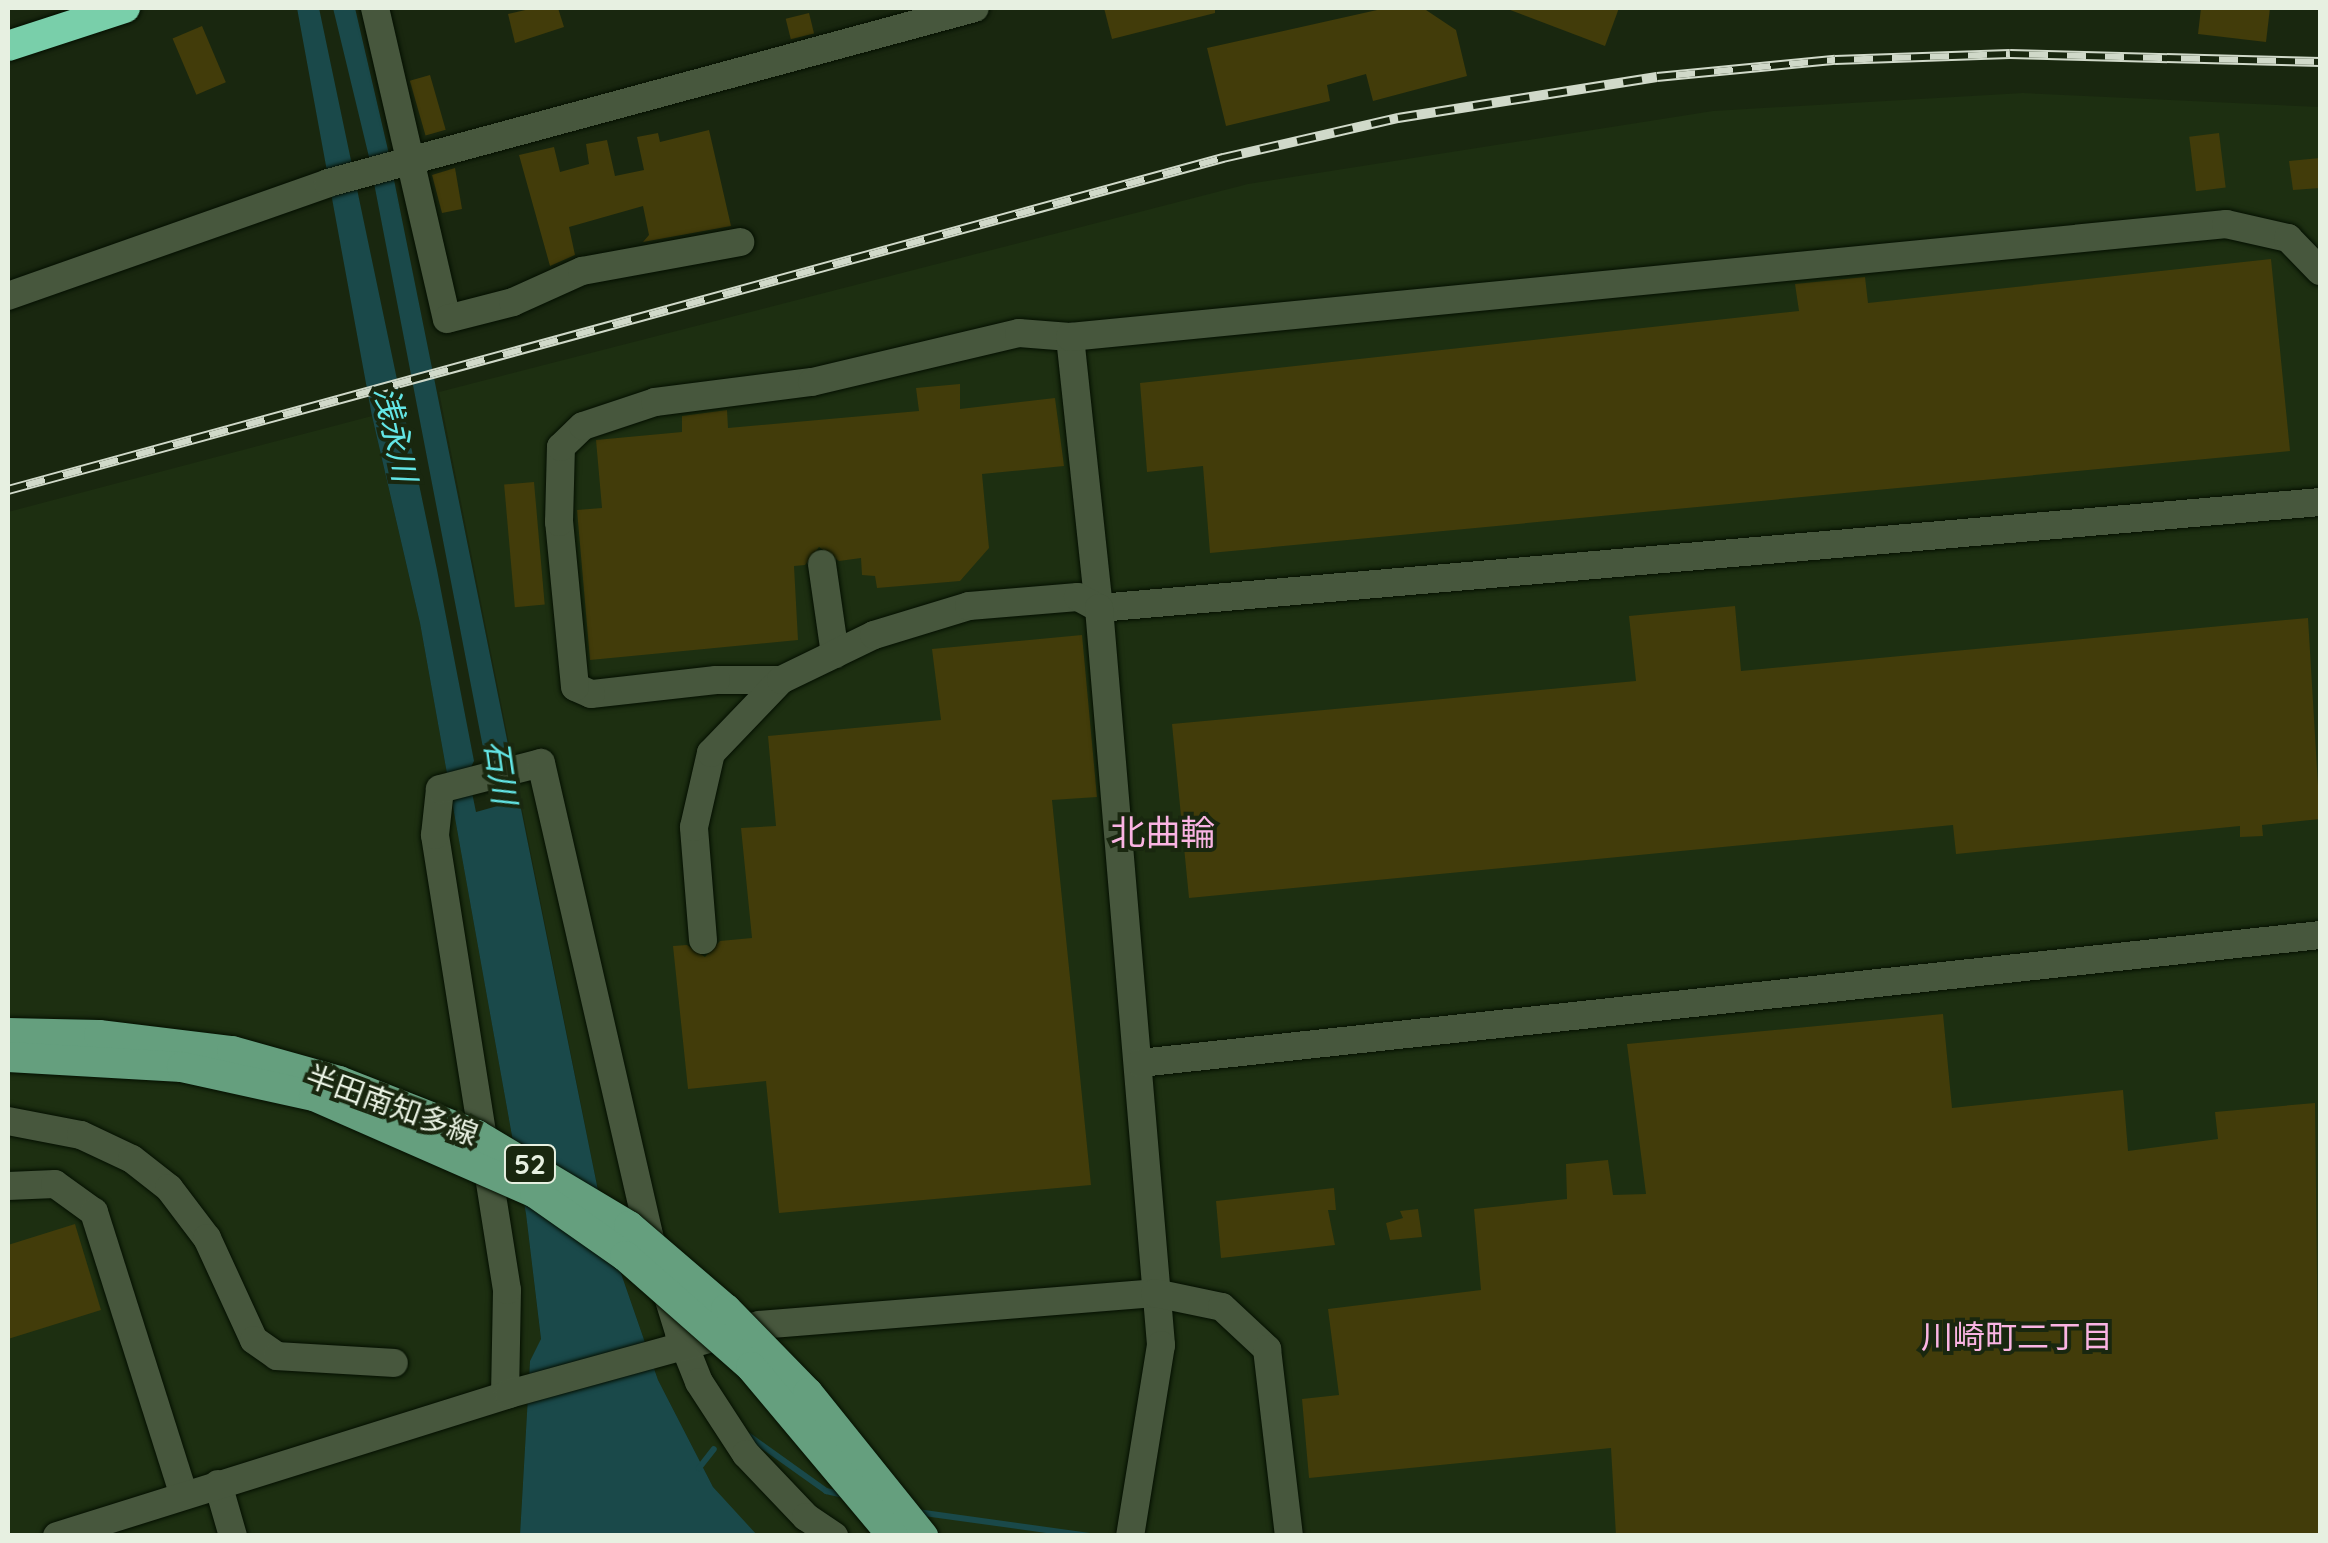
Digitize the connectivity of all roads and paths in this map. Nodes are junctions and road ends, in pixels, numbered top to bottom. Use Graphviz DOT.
graph roads {
  1 [pos="125,8"];
  2 [pos="375,8"];
  3 [pos="976,8"];
  4 [pos="8,46"];
  5 [pos="406,161"];
  6 [pos="740,242"];
  7 [pos="2320,271"];
  8 [pos="8,296"];
  9 [pos="1070,337"];
  10 [pos="2320,502"];
  11 [pos="822,564"];
  12 [pos="1099,608"];
  13 [pos="835,654"];
  14 [pos="781,680"];
  15 [pos="2320,935"];
  16 [pos="703,940"];
  17 [pos="8,1034"];
  18 [pos="8,1057"];
  19 [pos="1140,1063"];
  20 [pos="8,1122"];
  21 [pos="8,1186"];
  22 [pos="1155,1293"];
  23 [pos="681,1345"];
  24 [pos="394,1363"];
  25 [pos="507,1394"];
  26 [pos="218,1484"];
  27 [pos="184,1495"];
  28 [pos="57,1536"];
  29 [pos="234,1536"];
  30 [pos="834,1536"];
  31 [pos="893,1536"];
  32 [pos="923,1536"];
  33 [pos="1130,1536"];
  34 [pos="1289,1536"];
  1 -- 4 [label="highway"];
  2 -- 5 [label="street"];
  3 -- 5 [label="street"];
  5 -- 6 [label="street"];
  5 -- 8 [label="street"];
  7 -- 9 [label="street"];
  9 -- 12 [label="street"];
  9 -- 14 [label="street"];
  10 -- 12 [label="street"];
  11 -- 13 [label="street"];
  12 -- 13 [label="street"];
  12 -- 19 [label="street"];
  13 -- 14 [label="street"];
  14 -- 16 [label="street"];
  15 -- 19 [label="street"];
  17 -- 32 [label="main road, 半田南知多線 / 52, bridge"];
  18 -- 31 [label="main road, 半田南知多線 / 52, bridge"];
  19 -- 22 [label="street"];
  20 -- 24 [label="street"];
  21 -- 27 [label="street"];
  22 -- 23 [label="street"];
  22 -- 33 [label="street"];
  22 -- 34 [label="street"];
  23 -- 25 [label="street"];
  23 -- 25 [label="street"];
  23 -- 30 [label="street"];
  25 -- 26 [label="street"];
  26 -- 27 [label="street"];
  26 -- 29 [label="street"];
  27 -- 28 [label="street"];
}
